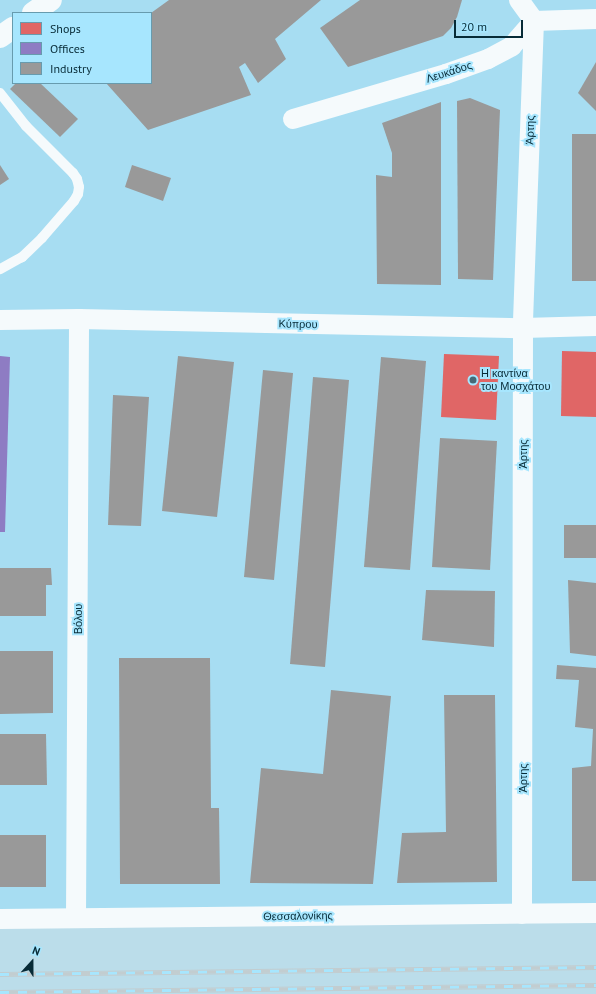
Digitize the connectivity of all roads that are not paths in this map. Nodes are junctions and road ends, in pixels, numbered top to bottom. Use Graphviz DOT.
graph roads {
  1 [pos="51,0"];
  2 [pos="519,0"];
  3 [pos="34,12"];
  4 [pos="596,19"];
  5 [pos="534,21"];
  6 [pos="12,29"];
  7 [pos="0,37"];
  8 [pos="0,93"];
  9 [pos="293,119"];
  10 [pos="0,269"];
  11 [pos="79,319"];
  12 [pos="0,320"];
  13 [pos="596,326"];
  14 [pos="523,328"];
  15 [pos="596,913"];
  16 [pos="522,914"];
  17 [pos="76,918"];
  18 [pos="0,920"];
  1 -- 3 [label="main road"];
  2 -- 5 [label="street"];
  4 -- 5 [label="street"];
  5 -- 9 [label="street, Λευκάδος"];
  5 -- 14 [label="street, Άρτης"];
  6 -- 7 [label="main road"];
  8 -- 10 [label="lane"];
  11 -- 12 [label="street, Κύπρου"];
  11 -- 14 [label="street, Κύπρου"];
  11 -- 17 [label="street, Βόλου"];
  13 -- 14 [label="street, Κύπρου"];
  14 -- 16 [label="street, Άρτης"];
  15 -- 16 [label="street, Θεσσαλονίκης"];
  16 -- 17 [label="street, Θεσσαλονίκης"];
  17 -- 18 [label="street, Θεσσαλονίκης"];
}
